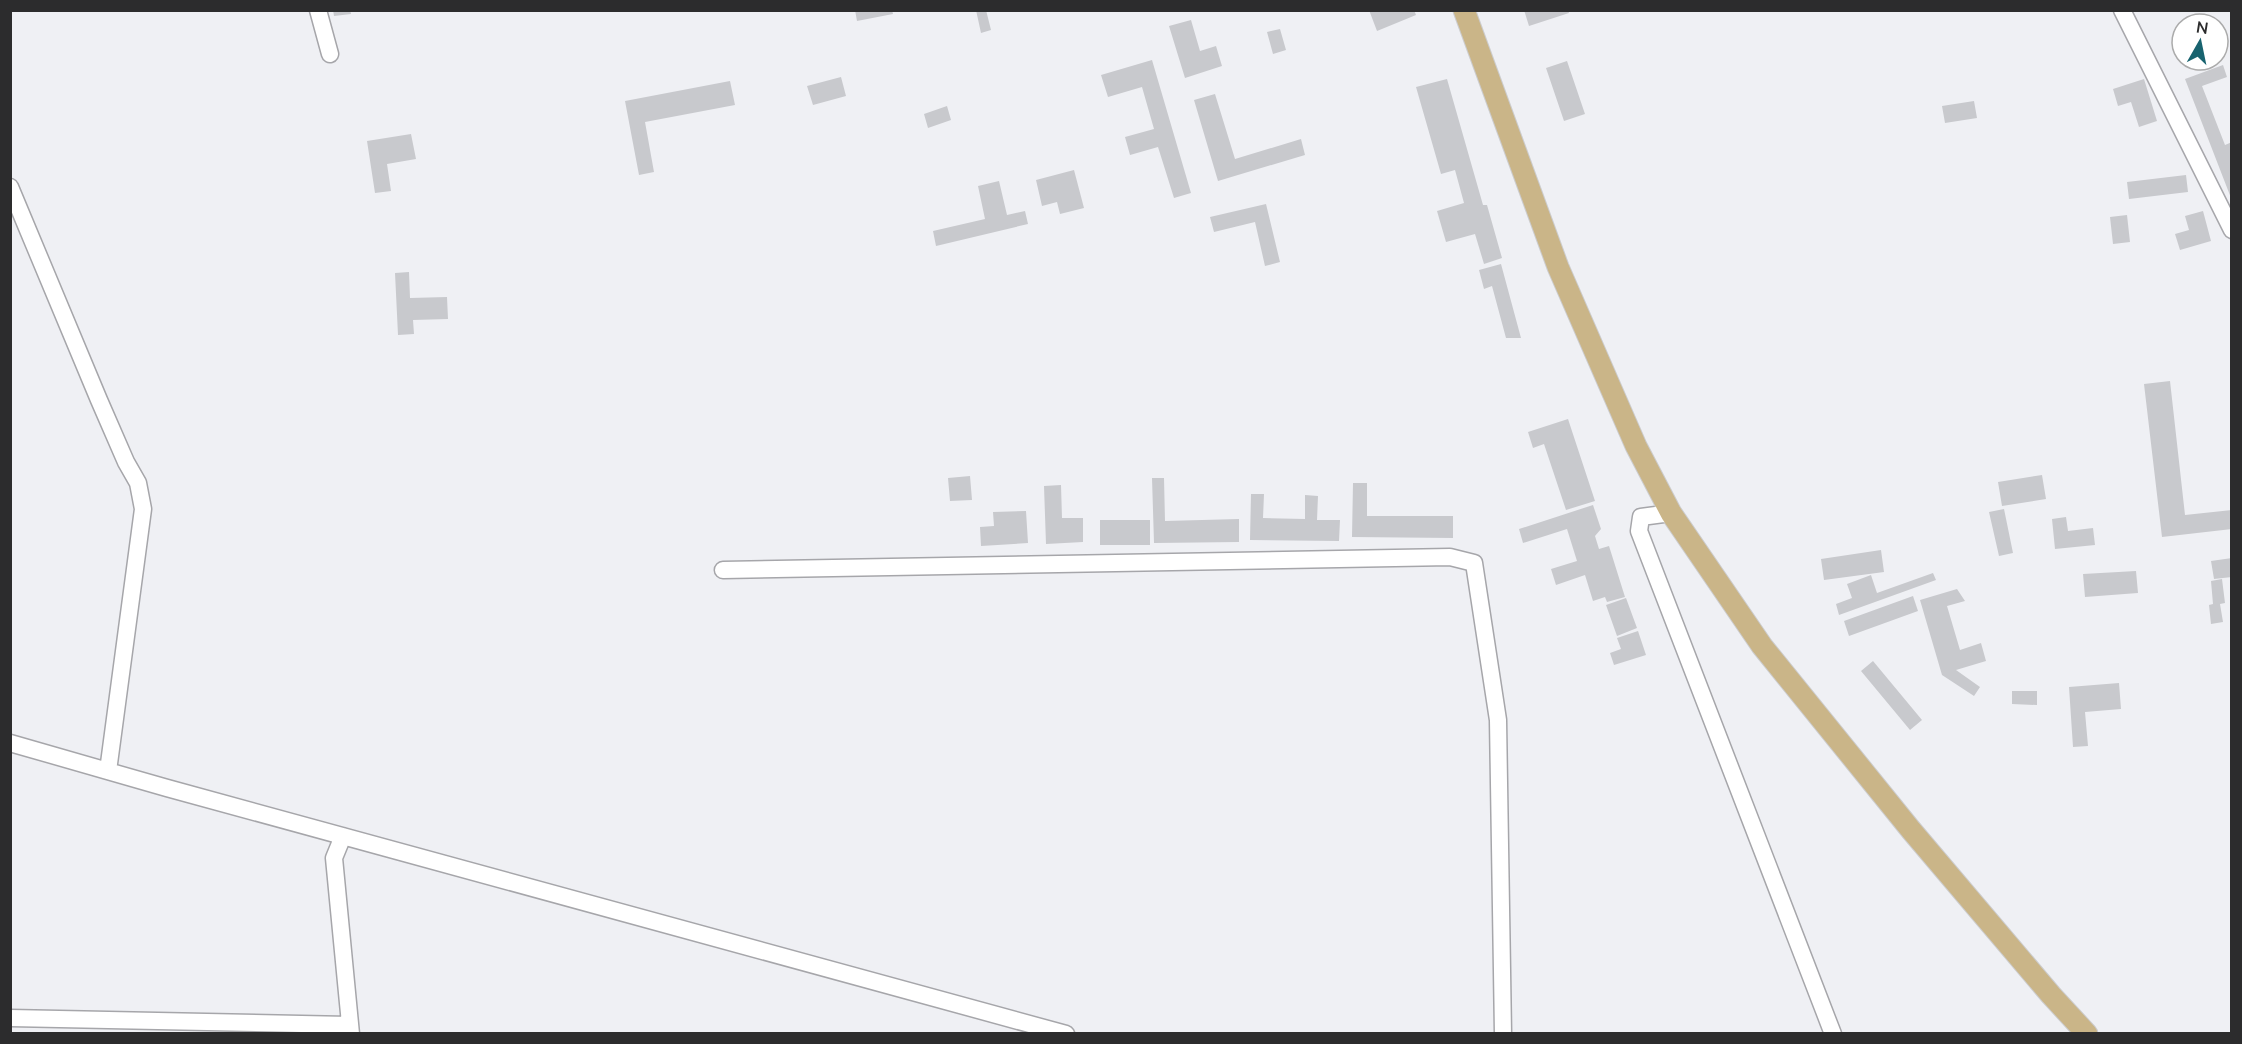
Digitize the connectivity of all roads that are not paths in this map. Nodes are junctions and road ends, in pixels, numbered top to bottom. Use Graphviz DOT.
graph roads {
  1 [pos="318,10"];
  2 [pos="1464,10"];
  3 [pos="2122,10"];
  4 [pos="330,54"];
  5 [pos="10,187"];
  6 [pos="2232,230"];
  7 [pos="1671,513"];
  8 [pos="723,570"];
  9 [pos="10,743"];
  10 [pos="108,771"];
  11 [pos="343,836"];
  12 [pos="2051,995"];
  13 [pos="10,1018"];
  14 [pos="350,1029"];
  15 [pos="1035,1029"];
  16 [pos="1066,1034"];
  17 [pos="1503,1034"];
  18 [pos="1833,1034"];
  19 [pos="2078,1034"];
  20 [pos="2087,1034"];
  1 -- 4 [label="street"];
  2 -- 7 [label="main road"];
  3 -- 6 [label="street"];
  5 -- 10 [label="street"];
  7 -- 12 [label="main road"];
  7 -- 18 [label="street"];
  8 -- 17 [label="street"];
  9 -- 10 [label="street"];
  10 -- 11 [label="street"];
  11 -- 14 [label="street"];
  11 -- 15 [label="street"];
  12 -- 19 [label="main road"];
  12 -- 20 [label="main road"];
  13 -- 14 [label="street"];
  15 -- 16 [label="street"];
}
